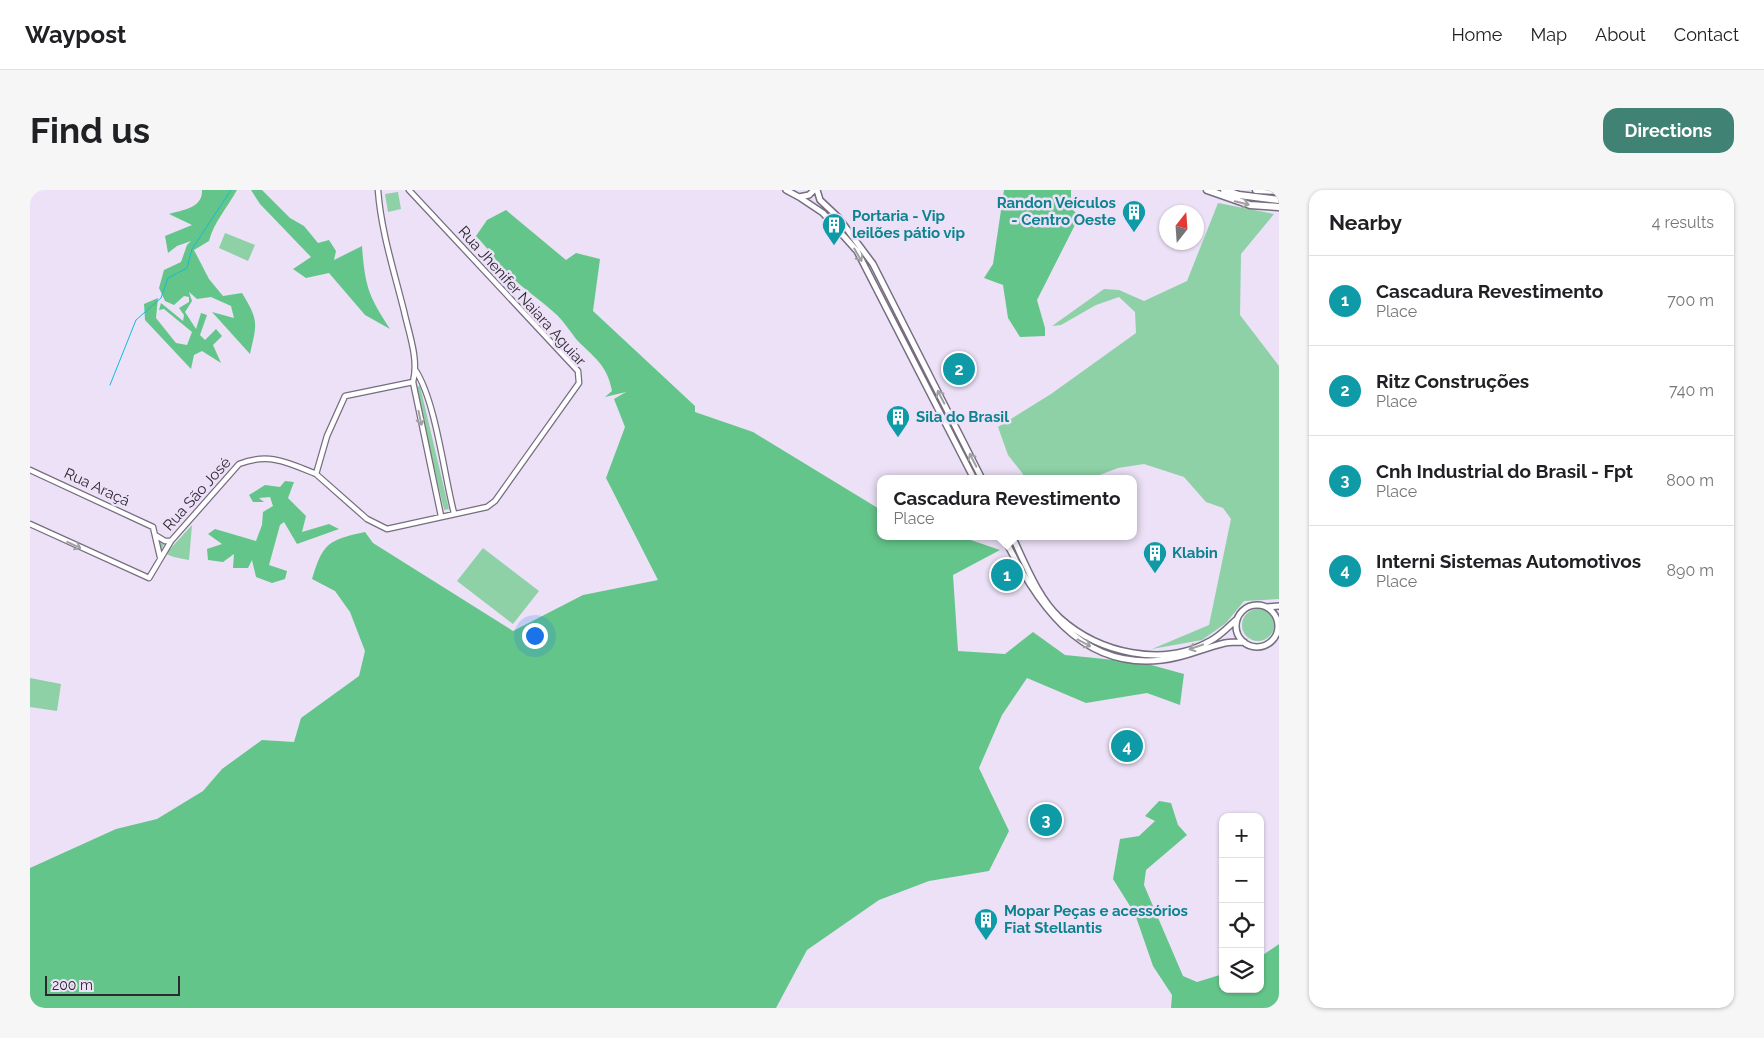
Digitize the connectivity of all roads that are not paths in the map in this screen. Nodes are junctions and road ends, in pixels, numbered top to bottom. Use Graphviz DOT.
graph roads {
  1 [pos="378,190"];
  2 [pos="409,190"];
  3 [pos="786,190"];
  4 [pos="815,190"];
  5 [pos="1207,190"];
  6 [pos="1224,190"];
  7 [pos="1256,190"];
  8 [pos="1279,192"];
  9 [pos="799,197"];
  10 [pos="1279,200"];
  11 [pos="1279,207"];
  12 [pos="416,371"];
  13 [pos="413,382"];
  14 [pos="30,470"];
  15 [pos="316,474"];
  16 [pos="972,475"];
  17 [pos="980,475"];
  18 [pos="454,514"];
  19 [pos="441,516"];
  20 [pos="30,524"];
  21 [pos="155,534"];
  22 [pos="1005,540"];
  23 [pos="1014,540"];
  24 [pos="172,541"];
  25 [pos="160,557"];
  26 [pos="1279,606"];
  27 [pos="1266,607"];
  28 [pos="1236,620"];
  29 [pos="1278,627"];
  30 [pos="1244,642"];
  1 -- 12 [label="street"];
  2 -- 18 [label="street, Rua Jhenifer Naiara Aguiar"];
  3 -- 9 [label="main road"];
  4 -- 9 [label="main road"];
  17 -- 4 [label="main road, one-way"];
  5 -- 11 [label="highway, one-way"];
  6 -- 10 [label="highway"];
  7 -- 8 [label="highway"];
  9 -- 16 [label="main road, one-way"];
  12 -- 13 [label="street"];
  12 -- 18 [label="street"];
  13 -- 15 [label="street"];
  13 -- 19 [label="street, one-way"];
  14 -- 21 [label="street, Rua Araçá"];
  15 -- 19 [label="street, Rua Jhenifer Naiara Aguiar"];
  15 -- 24 [label="street, Rua São José"];
  18 -- 19 [label="street, Rua Jhenifer Naiara Aguiar"];
  20 -- 25 [label="street, Rua São José, one-way"];
  21 -- 24 [label="street"];
  21 -- 25 [label="street"];
  22 -- 30 [label="main road, one-way"];
  28 -- 23 [label="main road, one-way"];
  24 -- 25 [label="street, Rua São José"];
  26 -- 27 [label="main road"];
  27 -- 28 [label="main road"];
  27 -- 29 [label="main road"];
  28 -- 30 [label="main road"];
  29 -- 30 [label="main road"];
}
